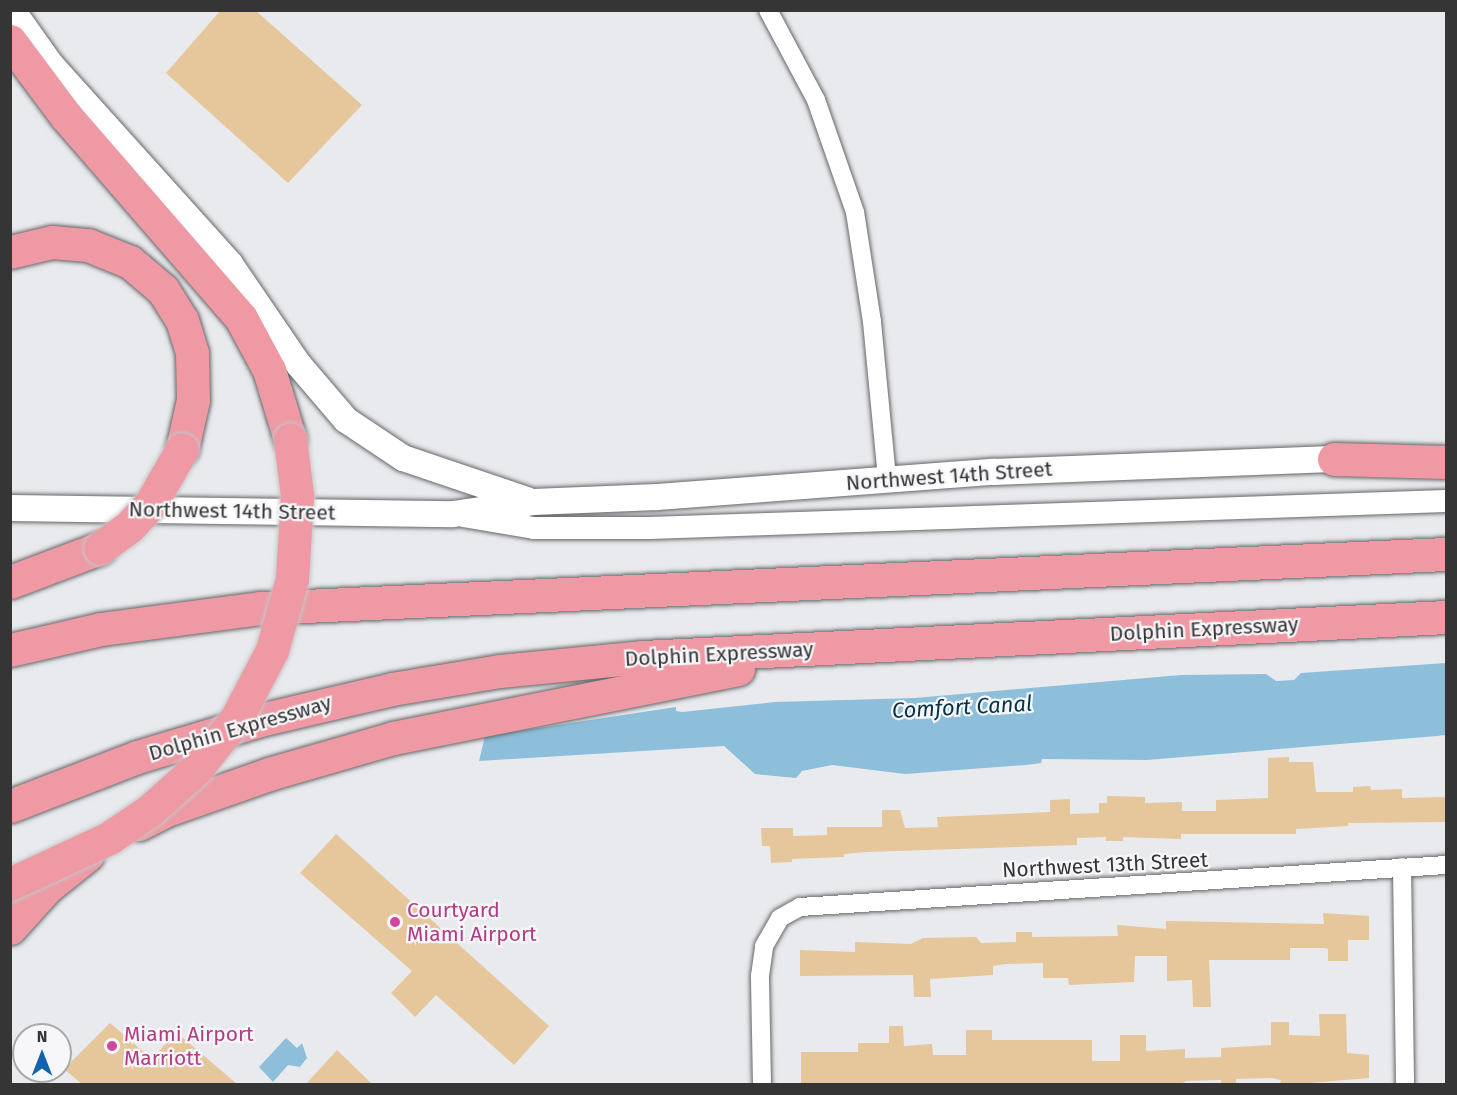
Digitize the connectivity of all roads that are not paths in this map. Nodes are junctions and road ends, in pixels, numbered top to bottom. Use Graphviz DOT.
graph roads {
  1 [pos="12,10"];
  2 [pos="768,10"];
  3 [pos="10,41"];
  4 [pos="10,252"];
  5 [pos="1446,452"];
  6 [pos="1335,459"];
  7 [pos="1446,462"];
  8 [pos="887,479"];
  9 [pos="1446,501"];
  10 [pos="533,502"];
  11 [pos="10,508"];
  12 [pos="453,514"];
  13 [pos="1446,554"];
  14 [pos="10,582"];
  15 [pos="1446,617"];
  16 [pos="841,648"];
  17 [pos="10,650"];
  18 [pos="10,806"];
  19 [pos="1446,865"];
  20 [pos="1402,867"];
  21 [pos="10,884"];
  22 [pos="10,928"];
  23 [pos="762,1084"];
  24 [pos="1405,1084"];
  1 -- 10 [label="main road"];
  2 -- 8 [label="street"];
  3 -- 21 [label="highway, bridge"];
  4 -- 14 [label="highway, bridge"];
  5 -- 6 [label="main road, Northwest 14th Street"];
  6 -- 7 [label="highway"];
  6 -- 8 [label="main road, Northwest 14th Street"];
  8 -- 10 [label="main road, Northwest 14th Street"];
  9 -- 12 [label="street, Northwest 14th Street"];
  10 -- 12 [label="main road, Northwest 14th Street"];
  11 -- 12 [label="main road, Northwest 14th Street"];
  13 -- 17 [label="highway"];
  15 -- 16 [label="highway, Dolphin Expressway"];
  16 -- 18 [label="highway, Dolphin Expressway"];
  16 -- 22 [label="highway"];
  19 -- 20 [label="street, Northwest 13th Street"];
  20 -- 23 [label="street, Northwest 13th Street"];
  20 -- 24 [label="street"];
}
